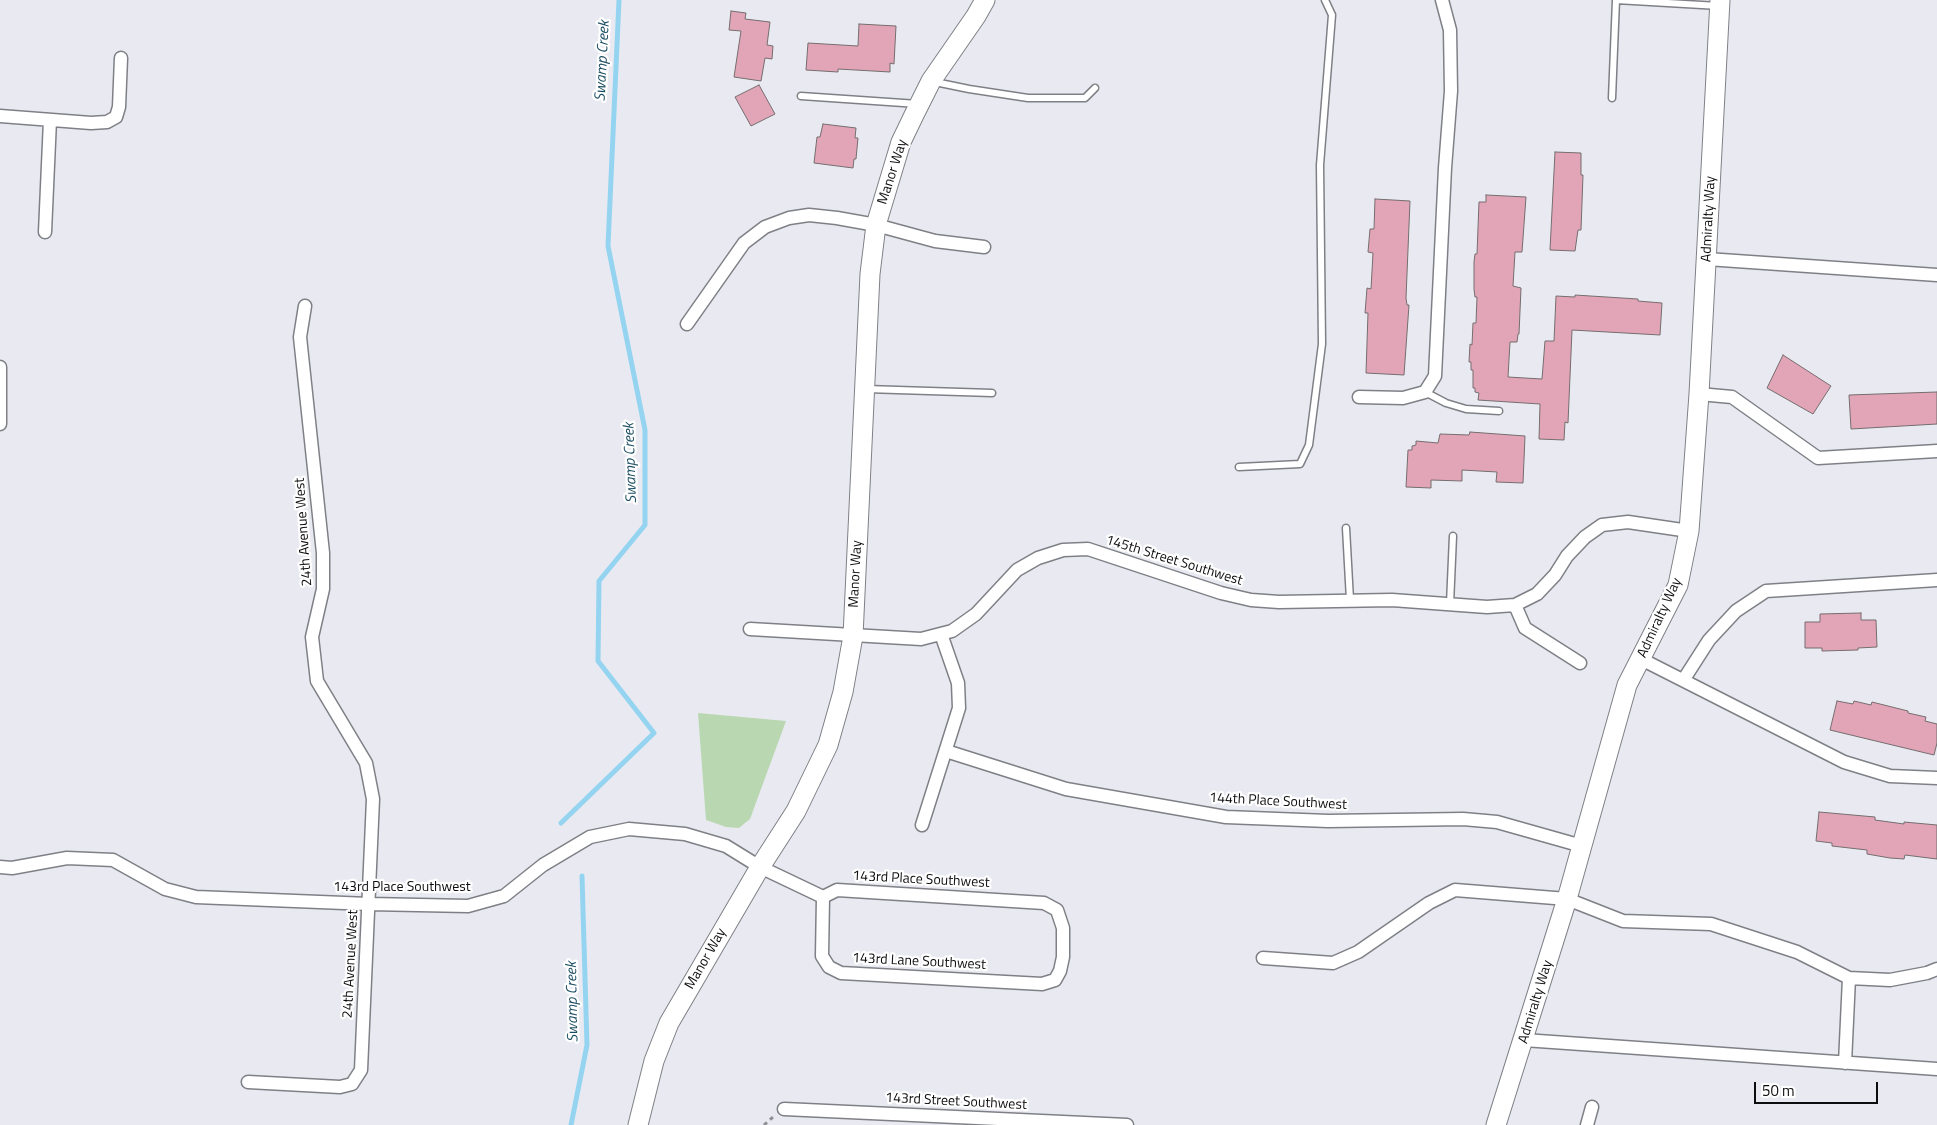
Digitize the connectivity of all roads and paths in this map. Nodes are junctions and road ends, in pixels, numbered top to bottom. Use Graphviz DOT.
graph roads {
  1 [pos="984,0"];
  2 [pos="1325,0"];
  3 [pos="1442,0"];
  4 [pos="1616,0"];
  5 [pos="1720,3"];
  6 [pos="121,58"];
  7 [pos="931,81"];
  8 [pos="1095,88"];
  9 [pos="802,96"];
  10 [pos="1612,98"];
  11 [pos="919,104"];
  12 [pos="0,116"];
  13 [pos="50,120"];
  14 [pos="876,225"];
  15 [pos="45,232"];
  16 [pos="984,247"];
  17 [pos="1707,259"];
  18 [pos="1937,275"];
  19 [pos="305,306"];
  20 [pos="687,324"];
  21 [pos="0,367"];
  22 [pos="865,388"];
  23 [pos="1425,392"];
  24 [pos="992,393"];
  25 [pos="1699,394"];
  26 [pos="1359,397"];
  27 [pos="1499,411"];
  28 [pos="0,424"];
  29 [pos="1937,451"];
  30 [pos="1239,467"];
  31 [pos="1346,528"];
  32 [pos="1690,531"];
  33 [pos="1453,536"];
  34 [pos="1937,580"];
  35 [pos="1350,600"];
  36 [pos="1450,604"];
  37 [pos="1515,605"];
  38 [pos="750,629"];
  39 [pos="941,634"];
  40 [pos="853,636"];
  41 [pos="1641,658"];
  42 [pos="1580,663"];
  43 [pos="1684,680"];
  44 [pos="946,751"];
  45 [pos="1937,778"];
  46 [pos="922,825"];
  47 [pos="1582,846"];
  48 [pos="0,867"];
  49 [pos="760,867"];
  50 [pos="823,897"];
  51 [pos="1567,899"];
  52 [pos="369,904"];
  53 [pos="1063,957"];
  54 [pos="1263,958"];
  55 [pos="1937,969"];
  56 [pos="1849,978"];
  57 [pos="1524,1040"];
  58 [pos="1845,1063"];
  59 [pos="1937,1069"];
  60 [pos="248,1082"];
  61 [pos="1592,1107"];
  62 [pos="784,1108"];
  63 [pos="883,1119"];
  64 [pos="1033,1123"];
  65 [pos="638,1125"];
  66 [pos="1108,1125"];
  67 [pos="1127,1125"];
  68 [pos="1496,1125"];
  69 [pos="1587,1125"];
  1 -- 7 [label="street, Manor Way"];
  2 -- 30 [label="lane"];
  3 -- 23 [label="street"];
  4 -- 5 [label="lane"];
  4 -- 10 [label="lane"];
  5 -- 17 [label="street, Admiralty Way"];
  6 -- 13 [label="street"];
  7 -- 8 [label="lane"];
  7 -- 11 [label="street, Manor Way"];
  9 -- 11 [label="lane"];
  11 -- 14 [label="street, Manor Way"];
  12 -- 13 [label="street"];
  13 -- 15 [label="street"];
  14 -- 16 [label="street"];
  14 -- 20 [label="street"];
  14 -- 22 [label="street, Manor Way"];
  17 -- 18 [label="street"];
  17 -- 25 [label="street, Admiralty Way"];
  19 -- 52 [label="street, 24th Avenue West"];
  21 -- 28 [label="street"];
  22 -- 24 [label="lane"];
  22 -- 40 [label="street, Manor Way"];
  23 -- 26 [label="street"];
  23 -- 27 [label="lane"];
  25 -- 29 [label="street"];
  25 -- 32 [label="street, Admiralty Way"];
  31 -- 35 [label="lane"];
  32 -- 37 [label="street, 145th Street Southwest"];
  32 -- 41 [label="street, Admiralty Way"];
  33 -- 36 [label="lane"];
  34 -- 43 [label="street"];
  35 -- 36 [label="street, 145th Street Southwest"];
  35 -- 39 [label="street, 145th Street Southwest"];
  36 -- 37 [label="street, 145th Street Southwest"];
  37 -- 42 [label="street"];
  38 -- 40 [label="street"];
  39 -- 40 [label="street, 145th Street Southwest"];
  39 -- 44 [label="street"];
  40 -- 49 [label="street, Manor Way"];
  41 -- 43 [label="street"];
  41 -- 47 [label="street, Admiralty Way"];
  43 -- 45 [label="street"];
  44 -- 46 [label="street"];
  44 -- 47 [label="street, 144th Place Southwest"];
  47 -- 51 [label="street, Admiralty Way"];
  48 -- 52 [label="street, 143rd Place Southwest"];
  49 -- 50 [label="street, 143rd Place Southwest"];
  49 -- 52 [label="street, 143rd Place Southwest"];
  49 -- 65 [label="street, Manor Way"];
  50 -- 53 [label="street, 143rd Place Southwest"];
  50 -- 53 [label="street, 143rd Lane Southwest"];
  51 -- 54 [label="street"];
  51 -- 56 [label="street"];
  51 -- 57 [label="street, Admiralty Way"];
  52 -- 60 [label="street, 24th Avenue West"];
  55 -- 56 [label="street"];
  56 -- 58 [label="street"];
  57 -- 58 [label="street"];
  57 -- 68 [label="street, Admiralty Way"];
  58 -- 59 [label="street"];
  61 -- 69 [label="street"];
  62 -- 63 [label="street, 143rd Street Southwest"];
  63 -- 64 [label="street, 143rd Street Southwest"];
  64 -- 66 [label="street, 143rd Street Southwest"];
  66 -- 67 [label="street, 143rd Street Southwest"];
}
